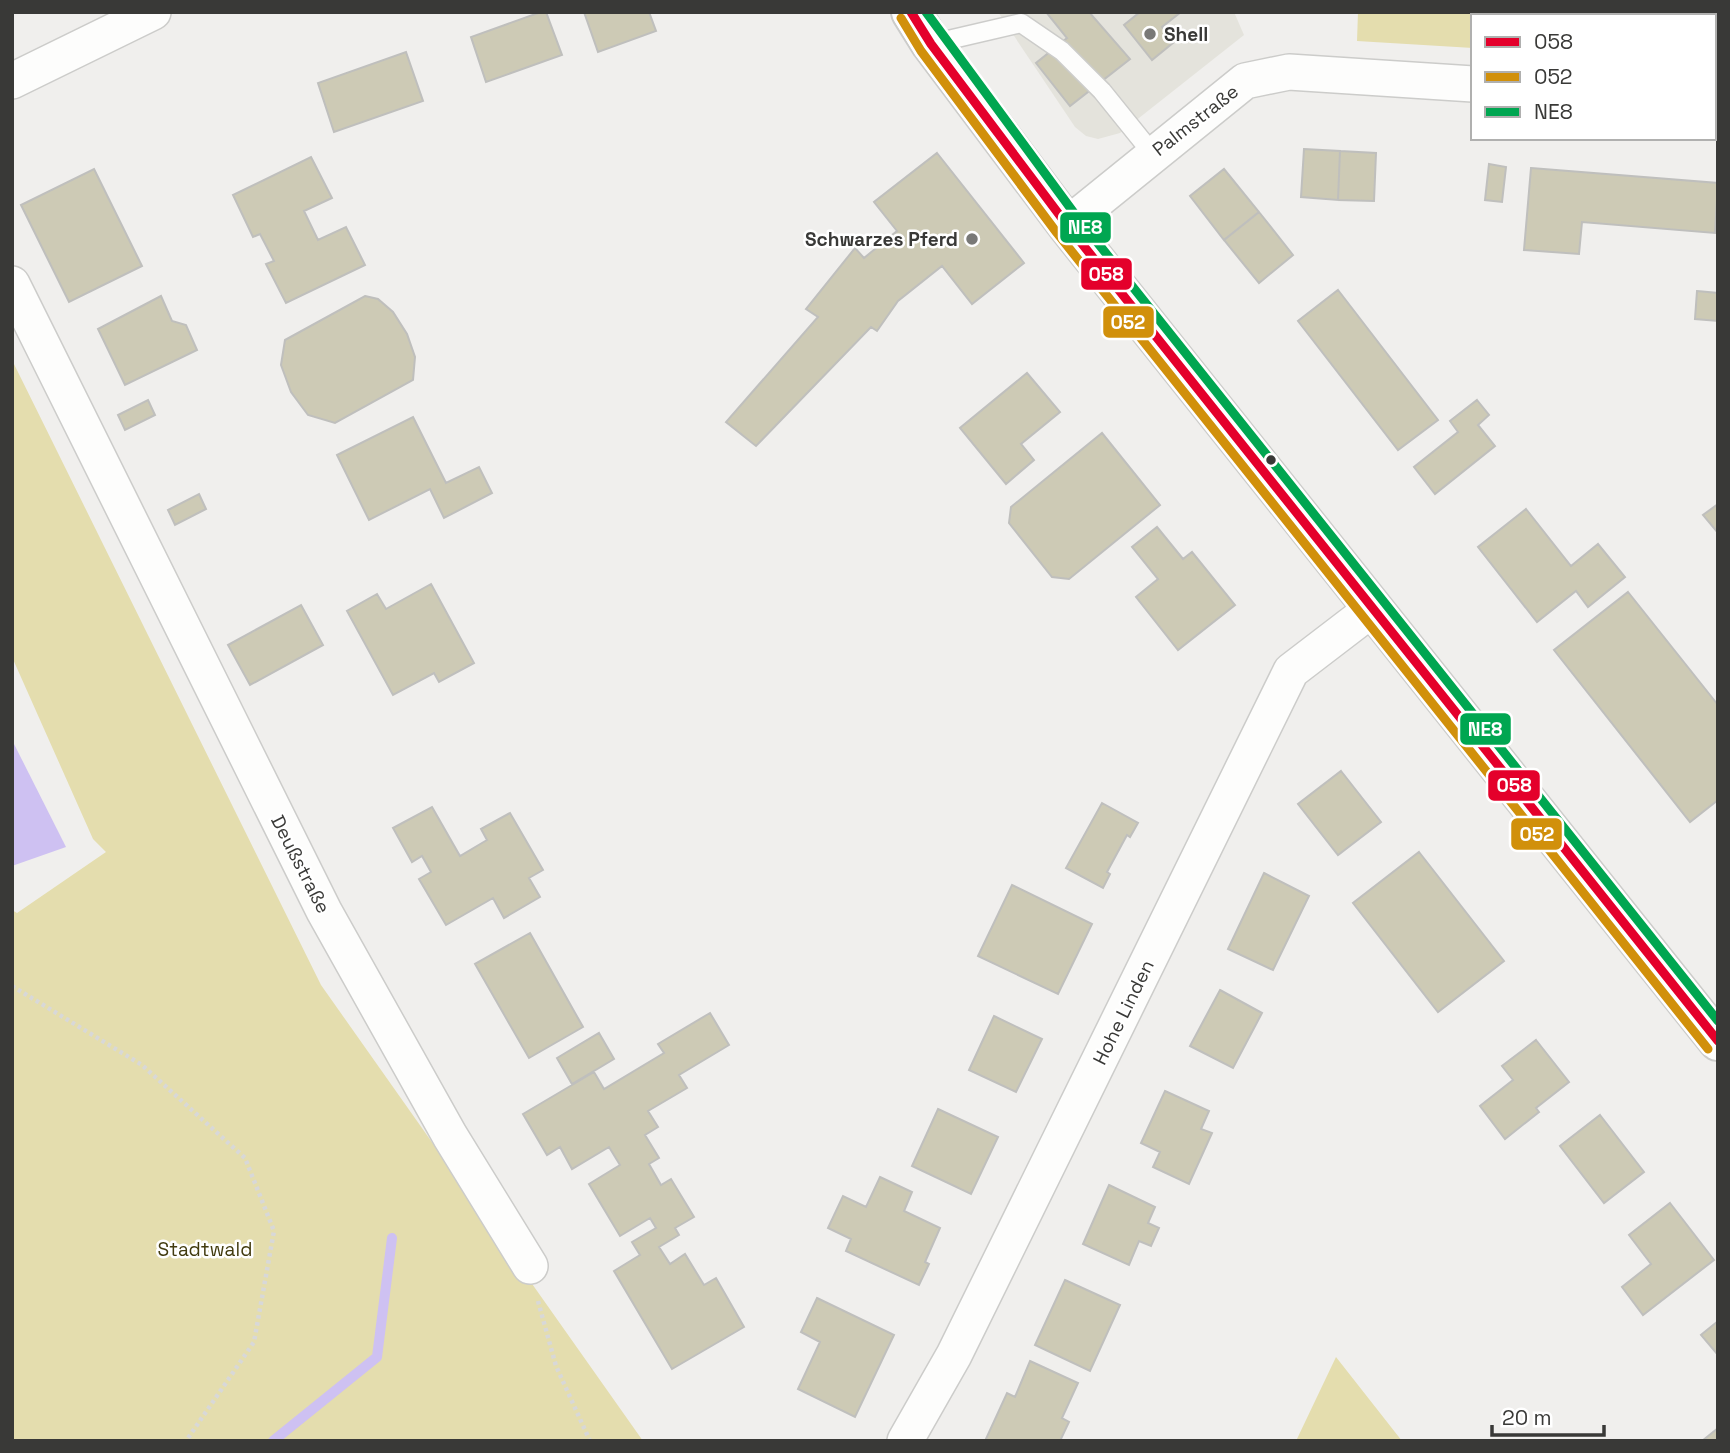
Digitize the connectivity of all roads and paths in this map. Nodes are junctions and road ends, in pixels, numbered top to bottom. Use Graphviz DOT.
graph roads {
  1 [pos="153,12"];
  2 [pos="911,12"];
  3 [pos="931,44"];
  4 [pos="12,81"];
  5 [pos="1471,84"];
  6 [pos="1152,153"];
  7 [pos="1067,225"];
  8 [pos="12,284"];
  9 [pos="1372,609"];
  10 [pos="12,986"];
  11 [pos="1718,1041"];
  12 [pos="530,1266"];
  13 [pos="186,1441"];
  14 [pos="590,1441"];
  15 [pos="905,1441"];
  1 -- 4 [label="street"];
  2 -- 3 [label="main road"];
  3 -- 6 [label="lane"];
  3 -- 7 [label="main road"];
  5 -- 6 [label="street, Palmstraße"];
  6 -- 7 [label="street, Palmstraße"];
  7 -- 9 [label="main road"];
  8 -- 12 [label="street, Deußstraße"];
  9 -- 11 [label="main road"];
  9 -- 15 [label="street, Hohe Linden"];
  10 -- 13 [label="path"];
  12 -- 14 [label="path"];
}
